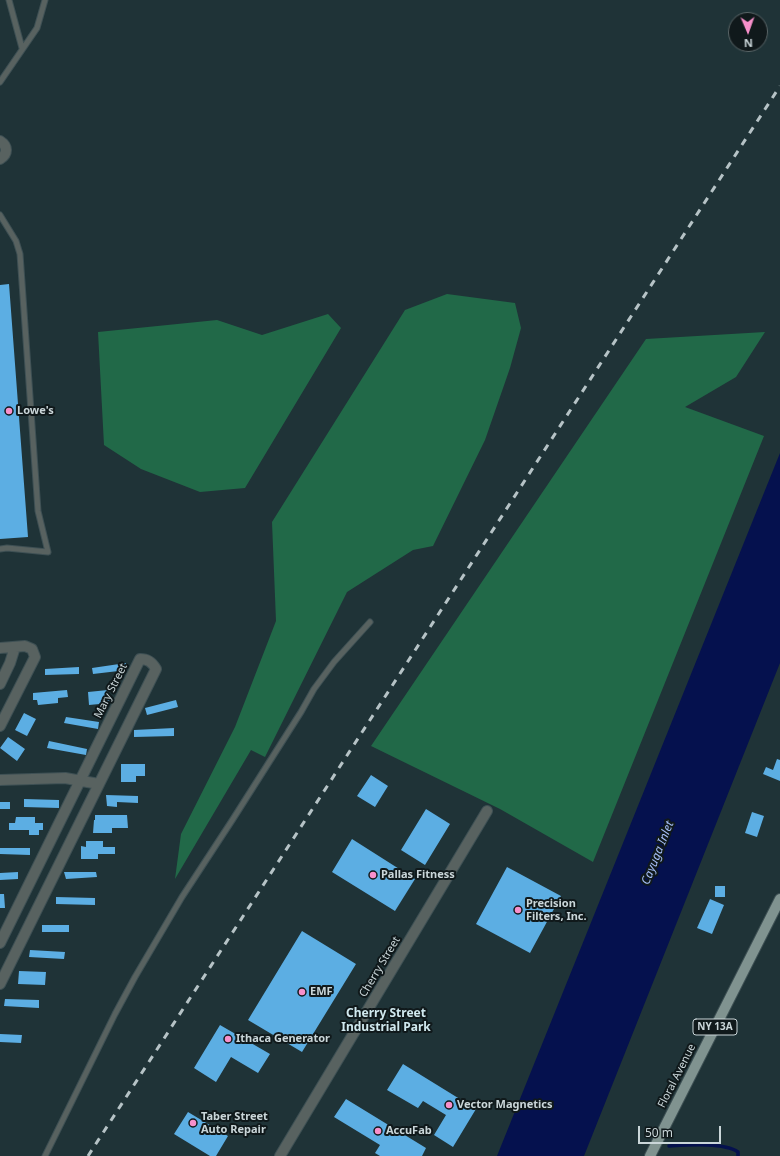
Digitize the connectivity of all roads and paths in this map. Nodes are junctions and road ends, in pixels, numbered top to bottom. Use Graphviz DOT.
graph roads {
  1 [pos="9,0"];
  2 [pos="45,0"];
  3 [pos="22,48"];
  4 [pos="0,82"];
  5 [pos="0,141"];
  6 [pos="0,159"];
  7 [pos="0,215"];
  8 [pos="0,549"];
  9 [pos="370,622"];
  10 [pos="15,647"];
  11 [pos="0,648"];
  12 [pos="0,684"];
  13 [pos="0,726"];
  14 [pos="0,780"];
  15 [pos="79,781"];
  16 [pos="100,784"];
  17 [pos="487,811"];
  18 [pos="780,899"];
  19 [pos="0,943"];
  20 [pos="0,984"];
  21 [pos="45,1156"];
  22 [pos="280,1156"];
  23 [pos="650,1156"];
  1 -- 3 [label="lane"];
  2 -- 3 [label="lane"];
  3 -- 4 [label="lane"];
  5 -- 6 [label="street"];
  7 -- 8 [label="lane"];
  9 -- 21 [label="lane"];
  10 -- 11 [label="street"];
  10 -- 12 [label="street"];
  10 -- 13 [label="street"];
  14 -- 15 [label="street"];
  15 -- 16 [label="street"];
  15 -- 16 [label="street, Mary Street"];
  15 -- 19 [label="street, Mary Street"];
  16 -- 20 [label="street, Mary Street"];
  17 -- 22 [label="street, Cherry Street"];
  18 -- 23 [label="main road, Floral Avenue / NY 13A"];
}
